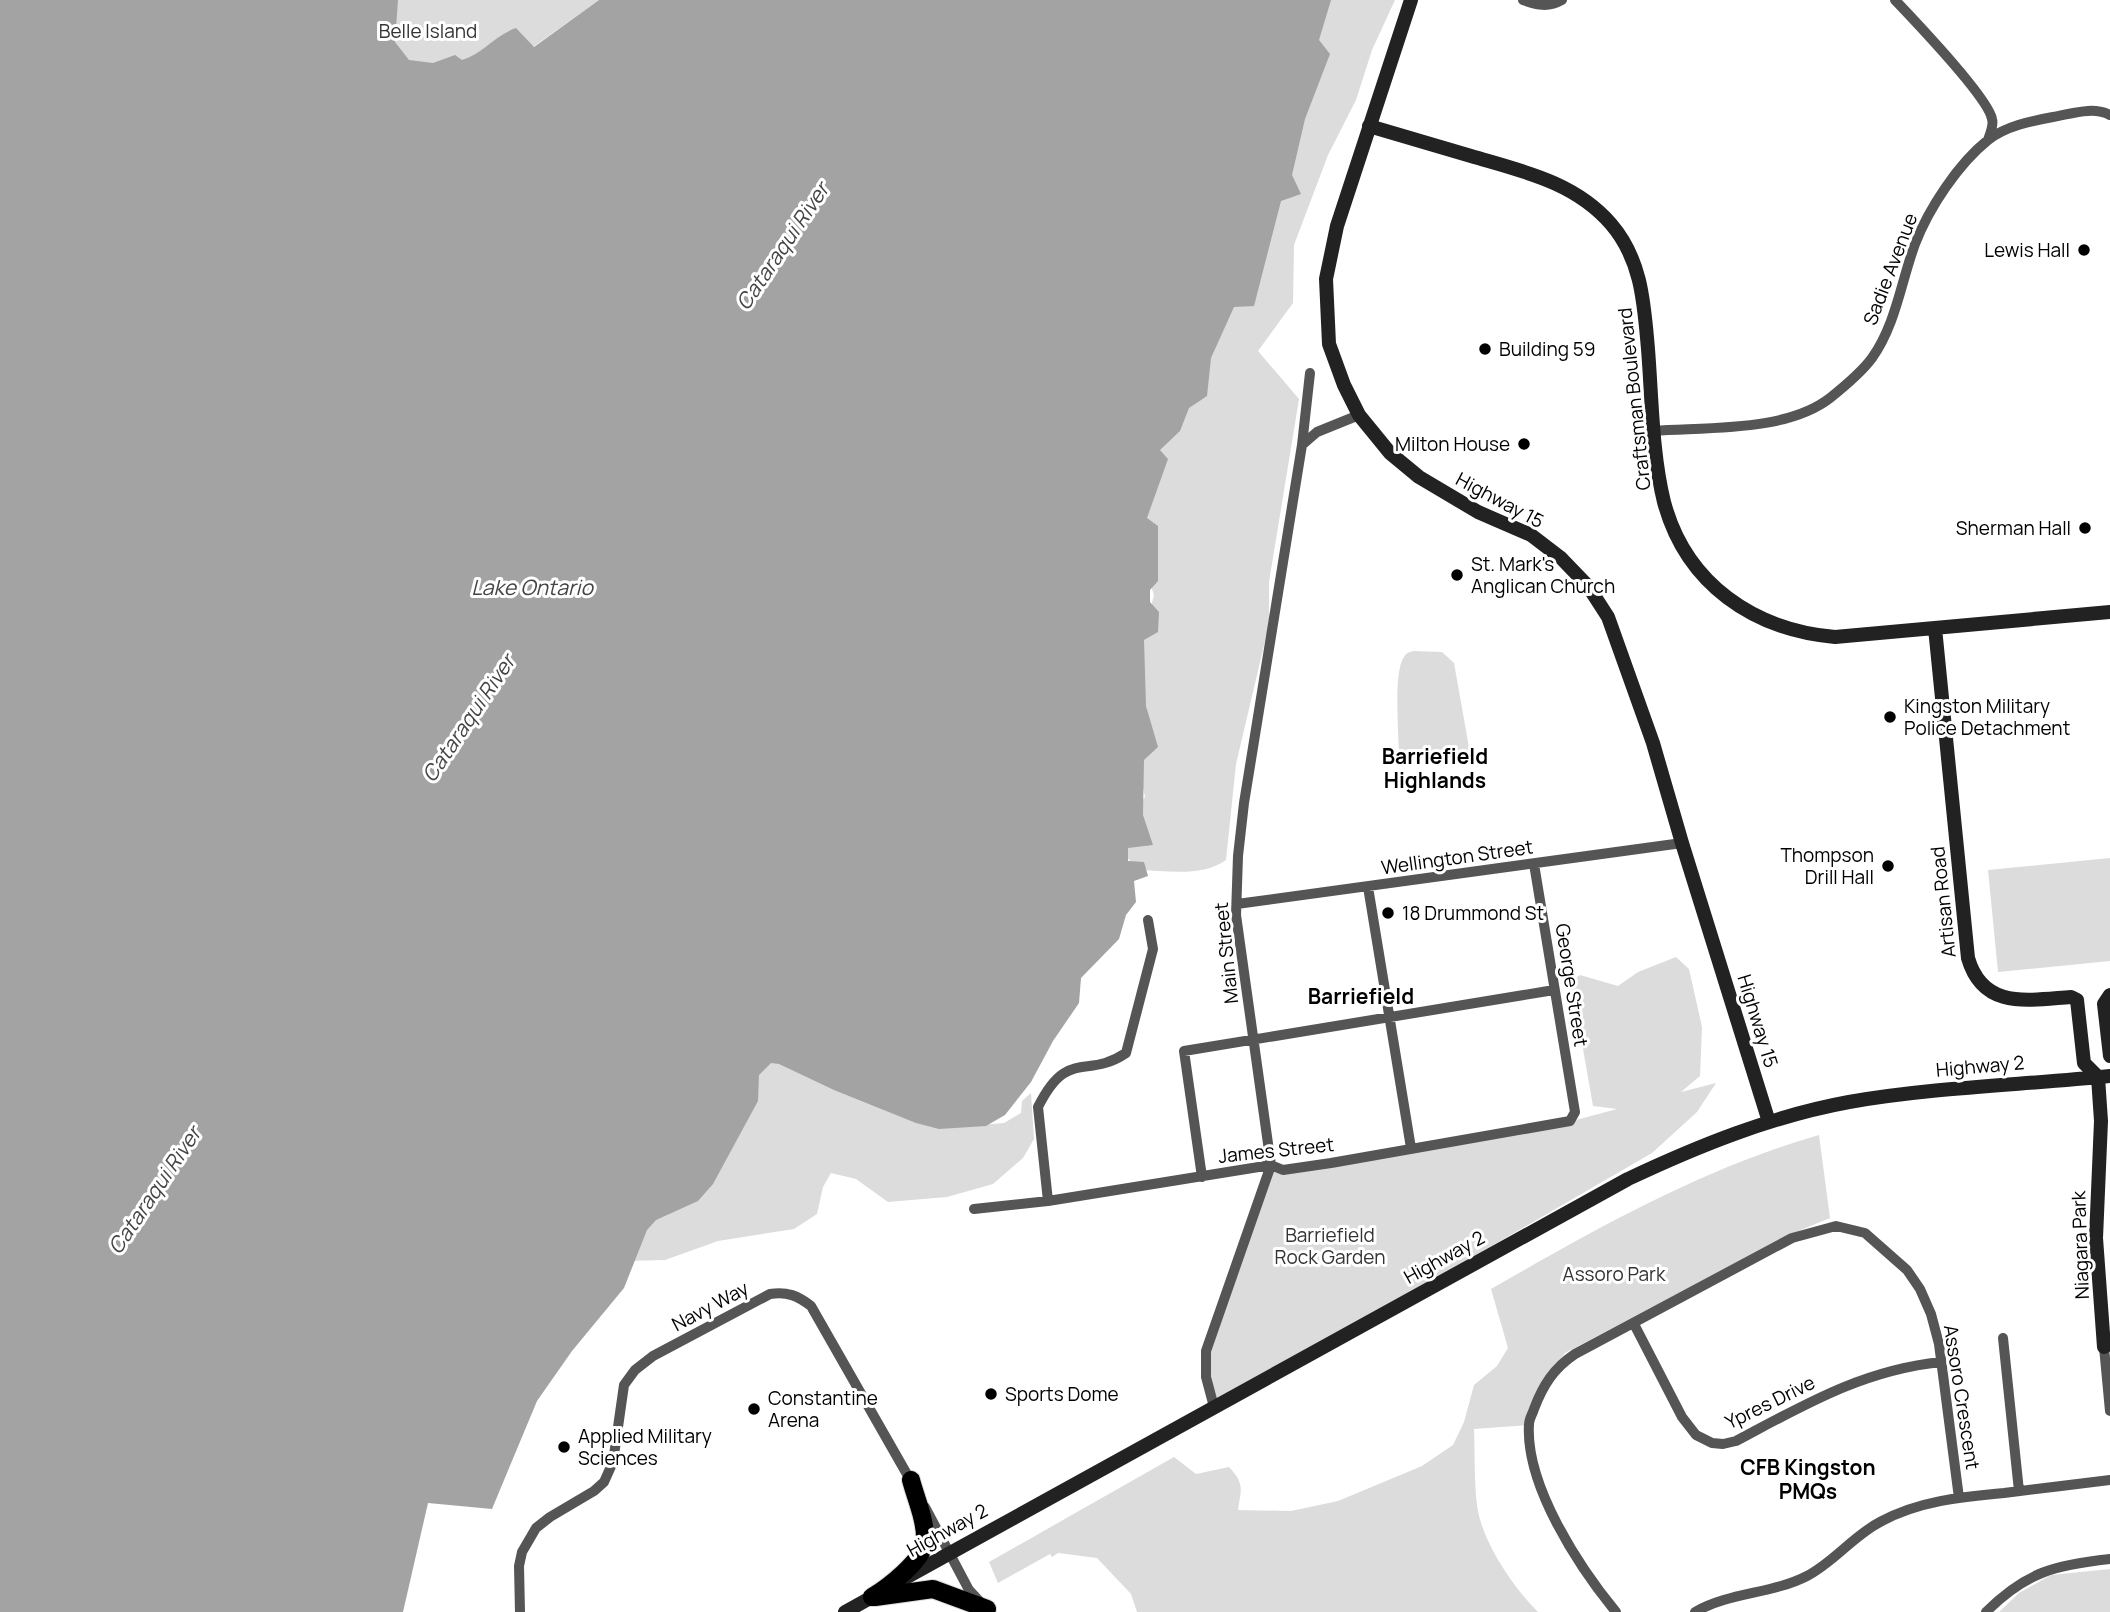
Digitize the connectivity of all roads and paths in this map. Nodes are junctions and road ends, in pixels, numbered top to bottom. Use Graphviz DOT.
graph roads {
  1 [pos="1411,0"];
  2 [pos="1523,0"];
  3 [pos="1562,0"];
  4 [pos="1895,0"];
  5 [pos="2110,115"];
  6 [pos="1992,118"];
  7 [pos="1369,126"];
  8 [pos="2015,127"];
  9 [pos="1988,140"];
  10 [pos="1310,373"];
  11 [pos="1359,415"];
  12 [pos="1654,431"];
  13 [pos="1302,445"];
  14 [pos="2110,612"];
  15 [pos="1935,628"];
  16 [pos="1682,843"];
  17 [pos="1534,864"];
  18 [pos="1368,887"];
  19 [pos="1237,904"];
  20 [pos="1148,920"];
  21 [pos="1554,990"];
  22 [pos="2110,995"];
  23 [pos="1389,1018"];
  24 [pos="1254,1039"];
  25 [pos="2110,1056"];
  26 [pos="2110,1062"];
  27 [pos="2104,1077"];
  28 [pos="1575,1112"];
  29 [pos="1769,1122"];
  30 [pos="1411,1148"];
  31 [pos="1271,1165"];
  32 [pos="1202,1177"];
  33 [pos="1048,1201"];
  34 [pos="974,1209"];
  35 [pos="1634,1324"];
  36 [pos="2003,1338"];
  37 [pos="2107,1347"];
  38 [pos="1941,1362"];
  39 [pos="1214,1408"];
  40 [pos="2110,1410"];
  41 [pos="911,1480"];
  42 [pos="2110,1480"];
  43 [pos="2019,1491"];
  44 [pos="1959,1498"];
  45 [pos="951,1552"];
  46 [pos="2110,1559"];
  47 [pos="879,1593"];
  48 [pos="990,1611"];
  49 [pos="520,1612"];
  50 [pos="845,1612"];
  51 [pos="1616,1612"];
  52 [pos="1695,1612"];
  53 [pos="1986,1612"];
  1 -- 7 [label="main road, Highway 15"];
  2 -- 3 [label="street"];
  4 -- 6 [label="street"];
  5 -- 8 [label="street"];
  6 -- 8 [label="street"];
  6 -- 9 [label="street"];
  7 -- 11 [label="main road, Highway 15"];
  7 -- 12 [label="main road, Craftsman Boulevard"];
  8 -- 9 [label="street"];
  9 -- 12 [label="street, Sadie Avenue"];
  10 -- 13 [label="street, Main Street"];
  11 -- 13 [label="street"];
  11 -- 16 [label="main road, Highway 15"];
  12 -- 15 [label="main road, Craftsman Boulevard"];
  13 -- 19 [label="street, Main Street"];
  14 -- 15 [label="main road, Craftsman Boulevard"];
  15 -- 27 [label="main road, Artisan Road"];
  16 -- 17 [label="street, Wellington Street"];
  16 -- 29 [label="main road, Highway 15"];
  17 -- 18 [label="street, Wellington Street"];
  17 -- 21 [label="street, George Street"];
  18 -- 19 [label="street, Wellington Street"];
  18 -- 23 [label="street"];
  19 -- 24 [label="street, Main Street"];
  20 -- 33 [label="street"];
  21 -- 23 [label="street"];
  21 -- 28 [label="street, George Street"];
  22 -- 25 [label="main road"];
  23 -- 24 [label="street"];
  23 -- 30 [label="street"];
  24 -- 31 [label="street, Main Street"];
  24 -- 32 [label="street"];
  26 -- 27 [label="main road"];
  27 -- 29 [label="main road, Highway 2"];
  27 -- 37 [label="main road, Niagara Park"];
  28 -- 30 [label="street, James Street"];
  29 -- 39 [label="main road, Highway 2"];
  30 -- 31 [label="street, James Street"];
  31 -- 32 [label="street, James Street"];
  31 -- 39 [label="street, Main Street"];
  32 -- 33 [label="street, James Street"];
  33 -- 34 [label="street, James Street"];
  35 -- 38 [label="street, Ypres Drive"];
  35 -- 38 [label="street, Assoro Crescent"];
  35 -- 51 [label="street, Assoro Crescent"];
  36 -- 43 [label="street"];
  37 -- 40 [label="street, Niagara Park"];
  38 -- 44 [label="street, Assoro Crescent"];
  39 -- 45 [label="main road, Highway 2"];
  41 -- 45 [label="street, Navy Way"];
  41 -- 47 [label="main road"];
  41 -- 49 [label="street, Navy Way"];
  42 -- 43 [label="street"];
  43 -- 44 [label="street"];
  44 -- 52 [label="street"];
  45 -- 47 [label="main road, Highway 2"];
  45 -- 48 [label="street, Navy Way"];
  46 -- 53 [label="street"];
  47 -- 48 [label="main road"];
  47 -- 50 [label="main road, Highway 2"];
}
